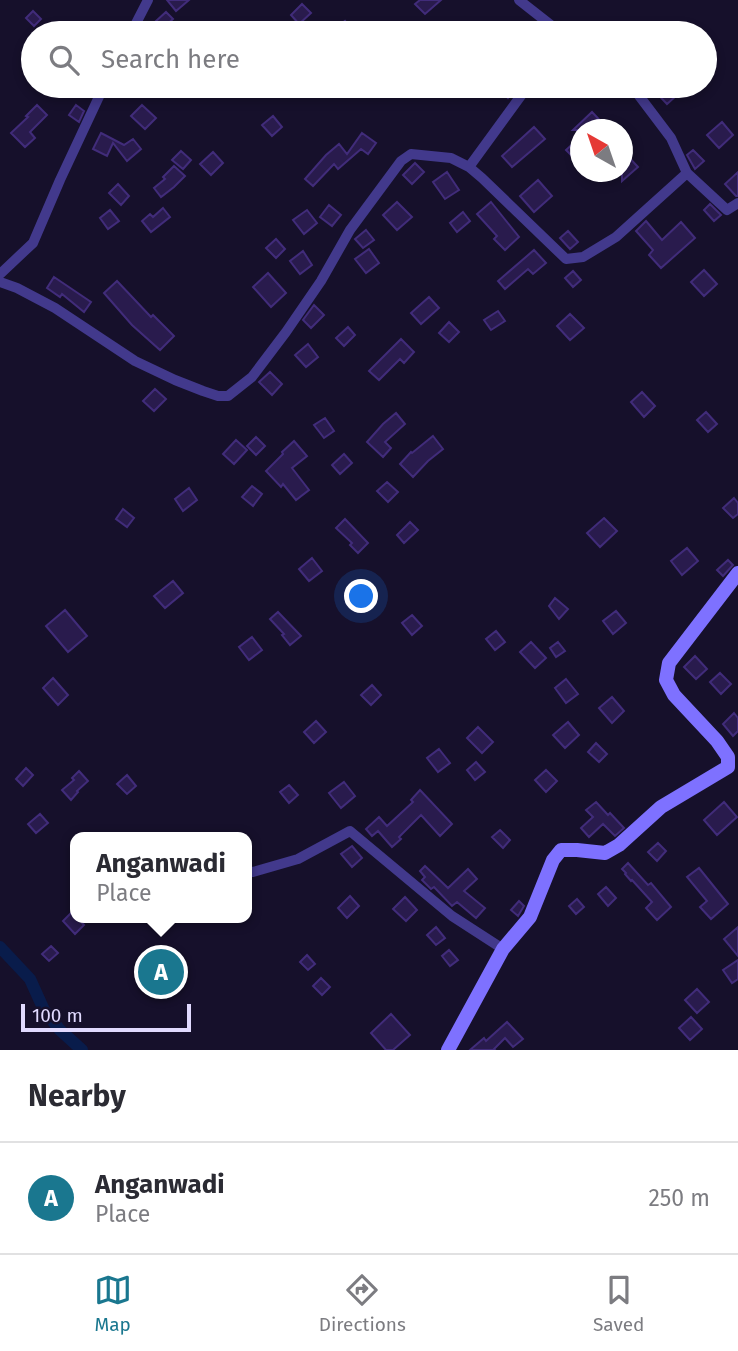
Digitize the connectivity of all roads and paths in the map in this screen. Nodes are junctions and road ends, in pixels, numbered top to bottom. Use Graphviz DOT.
graph roads {
  1 [pos="148,0"];
  2 [pos="519,0"];
  3 [pos="137,21"];
  4 [pos="546,21"];
  5 [pos="98,98"];
  6 [pos="519,98"];
  7 [pos="641,98"];
  8 [pos="469,167"];
  9 [pos="687,173"];
  10 [pos="738,203"];
  11 [pos="0,274"];
  12 [pos="0,282"];
  13 [pos="738,573"];
  14 [pos="733,763"];
  15 [pos="252,872"];
  16 [pos="503,949"];
  17 [pos="448,1050"];
  1 -- 3 [label="street"];
  2 -- 4 [label="street"];
  5 -- 11 [label="street"];
  6 -- 8 [label="street"];
  7 -- 9 [label="street"];
  8 -- 9 [label="street"];
  8 -- 12 [label="street"];
  9 -- 10 [label="street"];
  13 -- 14 [label="street"];
  14 -- 16 [label="street"];
  15 -- 16 [label="street"];
  16 -- 17 [label="street"];
}
